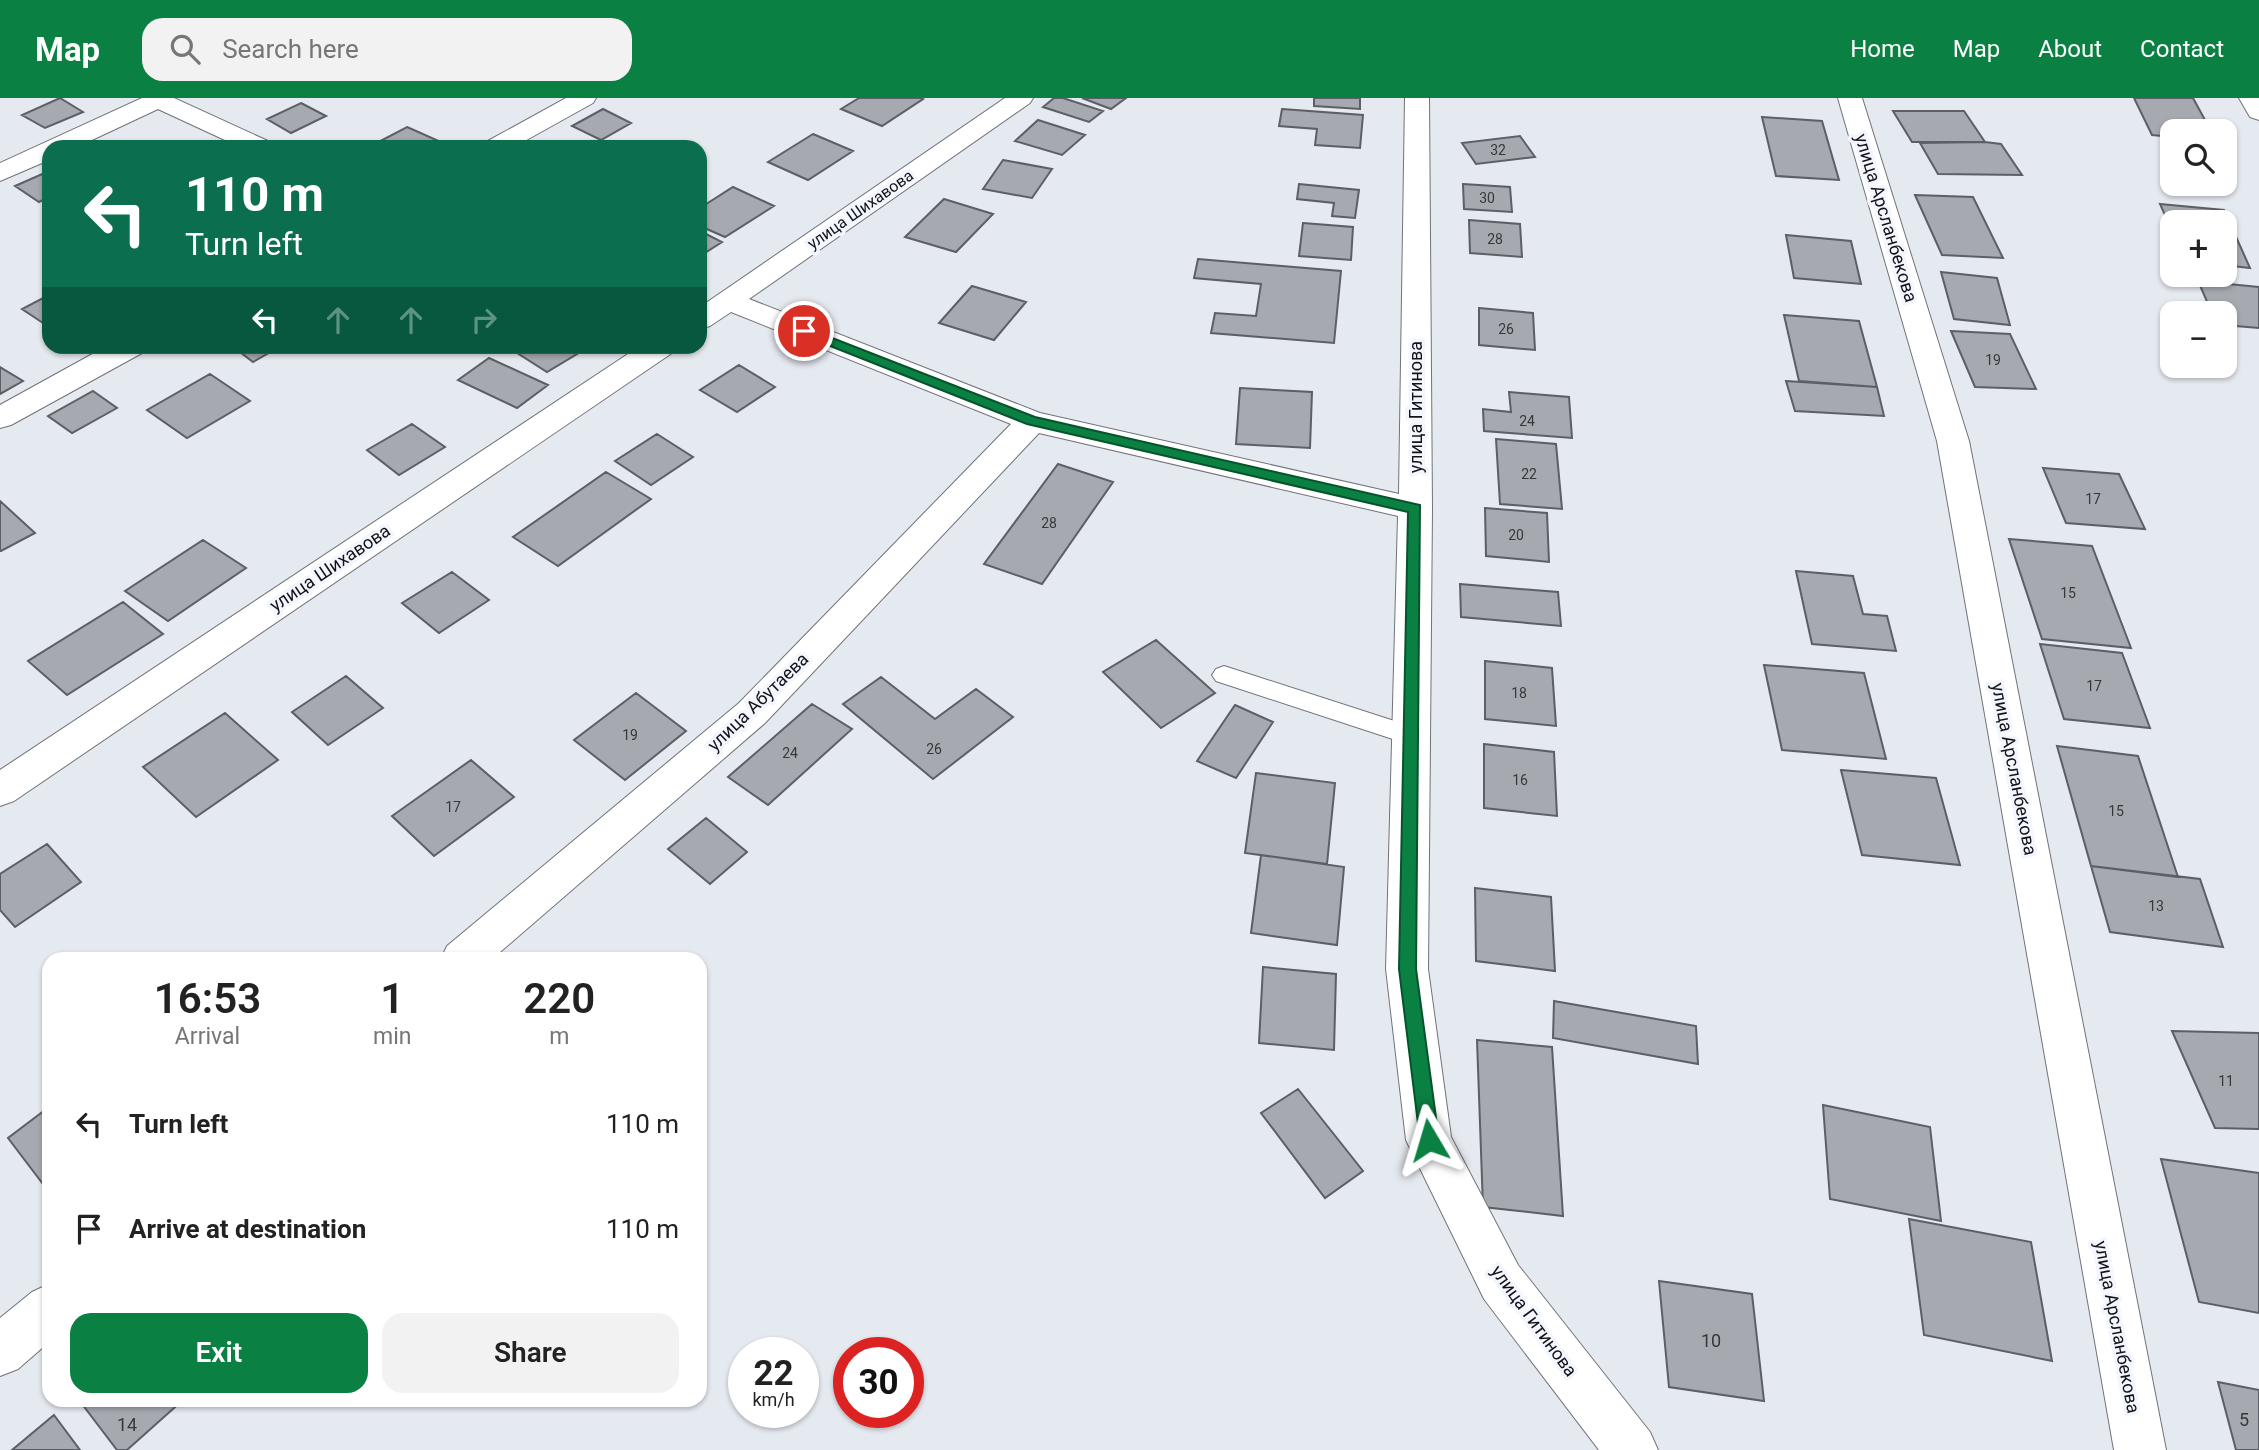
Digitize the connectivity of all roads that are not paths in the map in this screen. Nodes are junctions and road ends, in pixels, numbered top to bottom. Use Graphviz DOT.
graph roads {
  1 [pos="584,98"];
  2 [pos="1021,98"];
  3 [pos="1417,98"];
  4 [pos="1850,98"];
  5 [pos="2251,98"];
  6 [pos="158,99"];
  7 [pos="2259,112"];
  8 [pos="71,140"];
  9 [pos="246,140"];
  10 [pos="508,140"];
  11 [pos="42,153"];
  12 [pos="0,173"];
  13 [pos="728,301"];
  14 [pos="707,315"];
  15 [pos="116,354"];
  16 [pos="648,354"];
  17 [pos="0,418"];
  18 [pos="1031,421"];
  19 [pos="1415,509"];
  20 [pos="1224,675"];
  21 [pos="1411,736"];
  22 [pos="0,790"];
  23 [pos="470,952"];
  24 [pos="42,1315"];
  25 [pos="0,1351"];
  26 [pos="1632,1450"];
  27 [pos="2140,1450"];
  1 -- 10 [label="street"];
  2 -- 13 [label="street, улица Шихавова"];
  3 -- 19 [label="street, улица Гитинова"];
  4 -- 27 [label="street, улица Арсланбекова"];
  5 -- 7 [label="street"];
  6 -- 8 [label="street"];
  6 -- 9 [label="street"];
  11 -- 12 [label="street"];
  13 -- 14 [label="street, улица Шихавова"];
  13 -- 18 [label="street"];
  15 -- 17 [label="street"];
  16 -- 22 [label="street, улица Шихавова"];
  18 -- 19 [label="street"];
  18 -- 23 [label="street, улица Абутаева"];
  19 -- 21 [label="street, улица Гитинова"];
  20 -- 21 [label="lane"];
  21 -- 26 [label="street, улица Гитинова"];
  24 -- 25 [label="street"];
}
